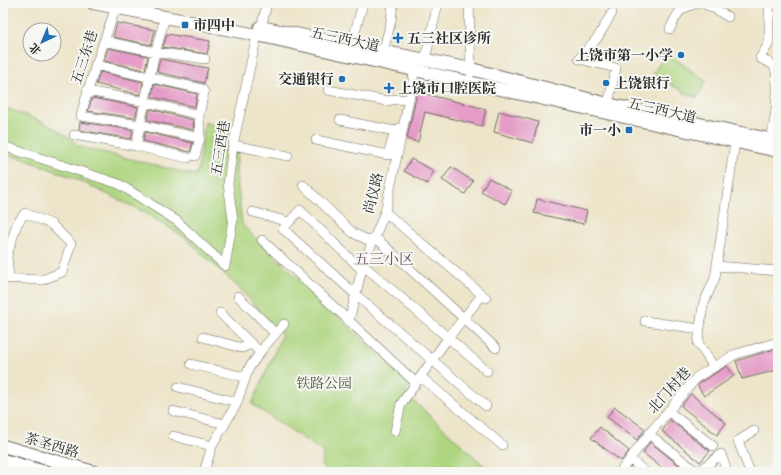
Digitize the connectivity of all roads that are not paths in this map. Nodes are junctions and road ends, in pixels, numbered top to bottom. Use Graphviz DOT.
graph roads {
  1 [pos="93,3"];
  2 [pos="137,3"];
  3 [pos="267,3"];
  4 [pos="362,3"];
  5 [pos="393,3"];
  6 [pos="438,3"];
  7 [pos="469,3"];
  8 [pos="698,3"];
  9 [pos="701,3"];
  10 [pos="772,3"];
  11 [pos="713,5"];
  12 [pos="116,8"];
  13 [pos="612,13"];
  14 [pos="165,17"];
  15 [pos="728,17"];
  16 [pos="670,29"];
  17 [pos="259,31"];
  18 [pos="104,41"];
  19 [pos="351,46"];
  20 [pos="156,52"];
  21 [pos="383,52"];
  22 [pos="205,59"];
  23 [pos="425,60"];
  24 [pos="95,65"];
  25 [pos="471,69"];
  26 [pos="414,70"];
  27 [pos="151,77"];
  28 [pos="470,82"];
  29 [pos="328,90"];
  30 [pos="87,92"];
  31 [pos="409,100"];
  32 [pos="146,102"];
  33 [pos="608,104"];
  34 [pos="199,115"];
  35 [pos="340,120"];
  36 [pos="140,125"];
  37 [pos="399,128"];
  38 [pos="74,135"];
  39 [pos="200,138"];
  40 [pos="316,140"];
  41 [pos="774,140"];
  42 [pos="735,142"];
  43 [pos="233,145"];
  44 [pos="3,146"];
  45 [pos="136,146"];
  46 [pos="778,151"];
  47 [pos="288,156"];
  48 [pos="303,185"];
  49 [pos="253,212"];
  50 [pos="385,212"];
  51 [pos="289,222"];
  52 [pos="262,240"];
  53 [pos="373,240"];
  54 [pos="717,266"];
  55 [pos="363,268"];
  56 [pos="778,271"];
  57 [pos="6,278"];
  58 [pos="356,295"];
  59 [pos="238,296"];
  60 [pos="220,313"];
  61 [pos="463,319"];
  62 [pos="349,321"];
  63 [pos="645,321"];
  64 [pos="284,324"];
  65 [pos="700,330"];
  66 [pos="276,333"];
  67 [pos="203,337"];
  68 [pos="448,338"];
  69 [pos="778,342"];
  70 [pos="251,344"];
  71 [pos="496,348"];
  72 [pos="260,352"];
  73 [pos="433,360"];
  74 [pos="191,364"];
  75 [pos="714,367"];
  76 [pos="487,371"];
  77 [pos="245,377"];
  78 [pos="418,380"];
  79 [pos="178,387"];
  80 [pos="237,402"];
  81 [pos="486,406"];
  82 [pos="172,411"];
  83 [pos="668,411"];
  84 [pos="225,424"];
  85 [pos="395,431"];
  86 [pos="754,431"];
  87 [pos="649,434"];
  88 [pos="173,436"];
  89 [pos="502,445"];
  90 [pos="3,446"];
  91 [pos="212,446"];
  92 [pos="713,446"];
  93 [pos="630,459"];
  94 [pos="3,460"];
  95 [pos="44,472"];
  96 [pos="94,472"];
  97 [pos="204,472"];
  98 [pos="620,472"];
  99 [pos="645,472"];
  100 [pos="698,472"];
  101 [pos="727,472"];
  102 [pos="750,472"];
  1 -- 12 [label="main road, 五三西大道"];
  2 -- 17 [label="main road, 五三西大道"];
  3 -- 17 [label="street, 五三西巷"];
  4 -- 19 [label="street"];
  5 -- 21 [label="street"];
  6 -- 23 [label="street"];
  7 -- 25 [label="street"];
  8 -- 16 [label="street"];
  9 -- 11 [label="street"];
  10 -- 41 [label="street"];
  11 -- 15 [label="street"];
  12 -- 14 [label="main road, 五三西大道"];
  12 -- 18 [label="street, 五三东巷"];
  13 -- 33 [label="street"];
  14 -- 17 [label="main road, 五三西大道"];
  14 -- 20 [label="street"];
  17 -- 19 [label="main road, 五三西大道"];
  17 -- 26 [label="main road, 五三西大道"];
  17 -- 43 [label="street, 五三西巷"];
  18 -- 20 [label="street"];
  18 -- 24 [label="street, 五三东巷"];
  19 -- 21 [label="main road, 五三西大道"];
  20 -- 22 [label="street"];
  20 -- 27 [label="street"];
  21 -- 23 [label="main road, 五三西大道"];
  23 -- 25 [label="main road, 五三西大道"];
  24 -- 27 [label="street"];
  24 -- 30 [label="street, 五三东巷"];
  25 -- 28 [label="street"];
  25 -- 33 [label="main road, 五三西大道"];
  26 -- 28 [label="main road, 五三西大道"];
  26 -- 31 [label="street, 尚仪路"];
  27 -- 32 [label="street"];
  27 -- 34 [label="street"];
  28 -- 42 [label="main road, 五三西大道"];
  29 -- 31 [label="street"];
  30 -- 32 [label="street"];
  30 -- 36 [label="street, 五三东巷"];
  31 -- 37 [label="street, 尚仪路"];
  32 -- 34 [label="street"];
  32 -- 36 [label="street"];
  33 -- 41 [label="main road, 五三西大道"];
  34 -- 39 [label="street"];
  35 -- 37 [label="street"];
  36 -- 39 [label="street"];
  36 -- 45 [label="street"];
  37 -- 40 [label="street"];
  37 -- 50 [label="street, 尚仪路"];
  38 -- 45 [label="street"];
  39 -- 45 [label="street"];
  42 -- 46 [label="main road, 五三西大道"];
  42 -- 54 [label="street"];
  43 -- 44 [label="street, 五三西巷"];
  43 -- 47 [label="street"];
  48 -- 53 [label="street"];
  49 -- 51 [label="street"];
  50 -- 53 [label="street, 尚仪路"];
  50 -- 61 [label="street"];
  51 -- 55 [label="street"];
  51 -- 58 [label="street"];
  52 -- 62 [label="street"];
  53 -- 55 [label="street, 尚仪路"];
  53 -- 61 [label="street"];
  54 -- 56 [label="street"];
  54 -- 65 [label="street"];
  55 -- 58 [label="street, 尚仪路"];
  55 -- 68 [label="street"];
  57 -- 57 [label="street"];
  58 -- 62 [label="street, 尚仪路"];
  58 -- 73 [label="street"];
  59 -- 66 [label="street"];
  60 -- 70 [label="street"];
  61 -- 68 [label="street"];
  61 -- 71 [label="street"];
  62 -- 78 [label="street"];
  63 -- 65 [label="street"];
  64 -- 66 [label="street"];
  65 -- 75 [label="street"];
  66 -- 72 [label="street"];
  67 -- 70 [label="street"];
  68 -- 73 [label="street"];
  68 -- 76 [label="street"];
  69 -- 75 [label="street, 北门村巷"];
  70 -- 72 [label="street"];
  72 -- 77 [label="street"];
  73 -- 78 [label="street"];
  73 -- 81 [label="street"];
  74 -- 77 [label="street"];
  75 -- 83 [label="street, 北门村巷"];
  77 -- 80 [label="street"];
  78 -- 85 [label="street"];
  78 -- 89 [label="street"];
  79 -- 80 [label="street"];
  80 -- 84 [label="street"];
  82 -- 84 [label="street"];
  83 -- 87 [label="street, 北门村巷"];
  83 -- 92 [label="street"];
  84 -- 91 [label="street"];
  86 -- 102 [label="street"];
  87 -- 93 [label="street, 北门村巷"];
  87 -- 100 [label="street"];
  88 -- 91 [label="street"];
  90 -- 96 [label="main road, 茶圣西路"];
  91 -- 97 [label="street"];
  93 -- 98 [label="street, 北门村巷"];
  93 -- 99 [label="street"];
  94 -- 95 [label="main road, 茶圣西路"];
  100 -- 101 [label="street"];
}
